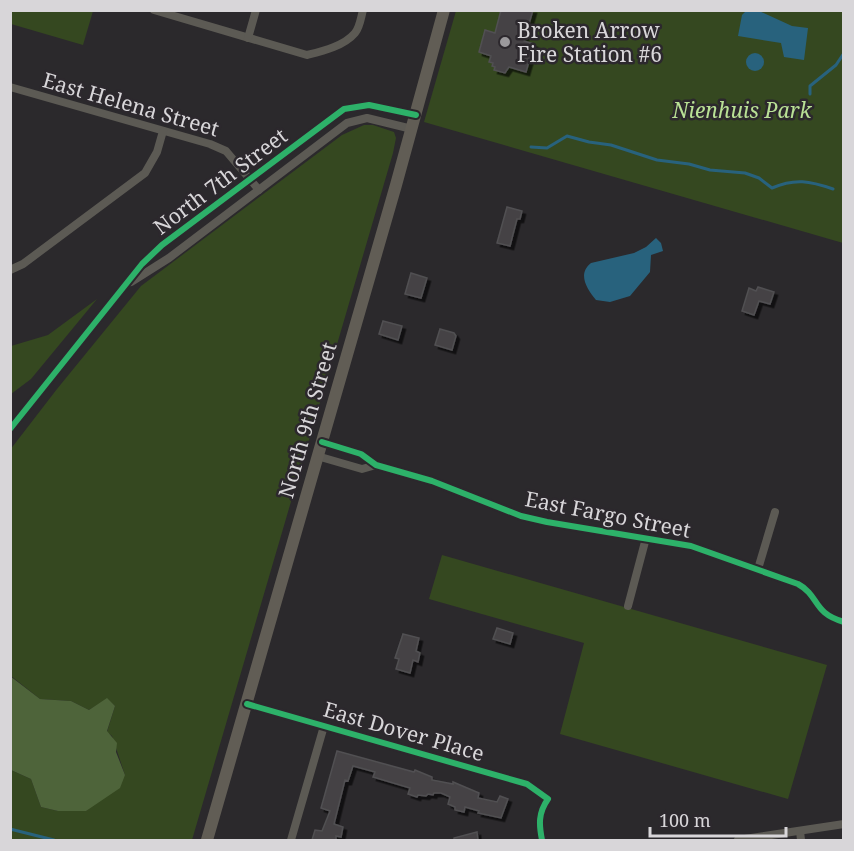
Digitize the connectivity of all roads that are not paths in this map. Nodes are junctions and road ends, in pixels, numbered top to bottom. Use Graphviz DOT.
graph roads {
  1 [pos="154,10"];
  2 [pos="256,10"];
  3 [pos="363,10"];
  4 [pos="444,10"];
  5 [pos="248,38"];
  6 [pos="10,87"];
  7 [pos="416,115"];
  8 [pos="412,129"];
  9 [pos="163,131"];
  10 [pos="250,179"];
  11 [pos="259,190"];
  12 [pos="10,270"];
  13 [pos="128,284"];
  14 [pos="10,429"];
  15 [pos="322,442"];
  16 [pos="318,456"];
  17 [pos="376,465"];
  18 [pos="775,512"];
  19 [pos="646,538"];
  20 [pos="758,569"];
  21 [pos="628,606"];
  22 [pos="843,622"];
  23 [pos="247,704"];
  24 [pos="324,726"];
  25 [pos="843,824"];
  26 [pos="800,831"];
  27 [pos="207,840"];
  28 [pos="291,840"];
  29 [pos="542,840"];
  30 [pos="738,840"];
  31 [pos="801,840"];
  1 -- 5 [label="street"];
  2 -- 5 [label="street"];
  3 -- 5 [label="street"];
  4 -- 7 [label="main road, North 9th Street"];
  6 -- 9 [label="street, East Helena Street"];
  7 -- 8 [label="main road, North 9th Street"];
  7 -- 10 [label="street, North 7th Street"];
  8 -- 11 [label="street, North 7th Street"];
  8 -- 15 [label="main road, North 9th Street"];
  9 -- 10 [label="street, East Helena Street"];
  9 -- 12 [label="street"];
  10 -- 11 [label="street, East Helena Street"];
  10 -- 13 [label="street, North 7th Street"];
  11 -- 13 [label="street, North 7th Street"];
  13 -- 14 [label="street, North 7th Street"];
  15 -- 16 [label="main road, North 9th Street"];
  15 -- 17 [label="street, East Fargo Street"];
  16 -- 17 [label="street, East Fargo Street"];
  16 -- 23 [label="main road, North 9th Street"];
  17 -- 19 [label="street, East Fargo Street"];
  18 -- 20 [label="street"];
  19 -- 20 [label="street, East Fargo Street"];
  19 -- 21 [label="street"];
  20 -- 22 [label="street, East Fargo Street"];
  23 -- 24 [label="street, East Dover Place"];
  23 -- 27 [label="main road, North 9th Street"];
  24 -- 28 [label="street"];
  24 -- 29 [label="street, East Dover Place"];
  25 -- 26 [label="street"];
  26 -- 30 [label="street"];
  26 -- 31 [label="street"];
}
